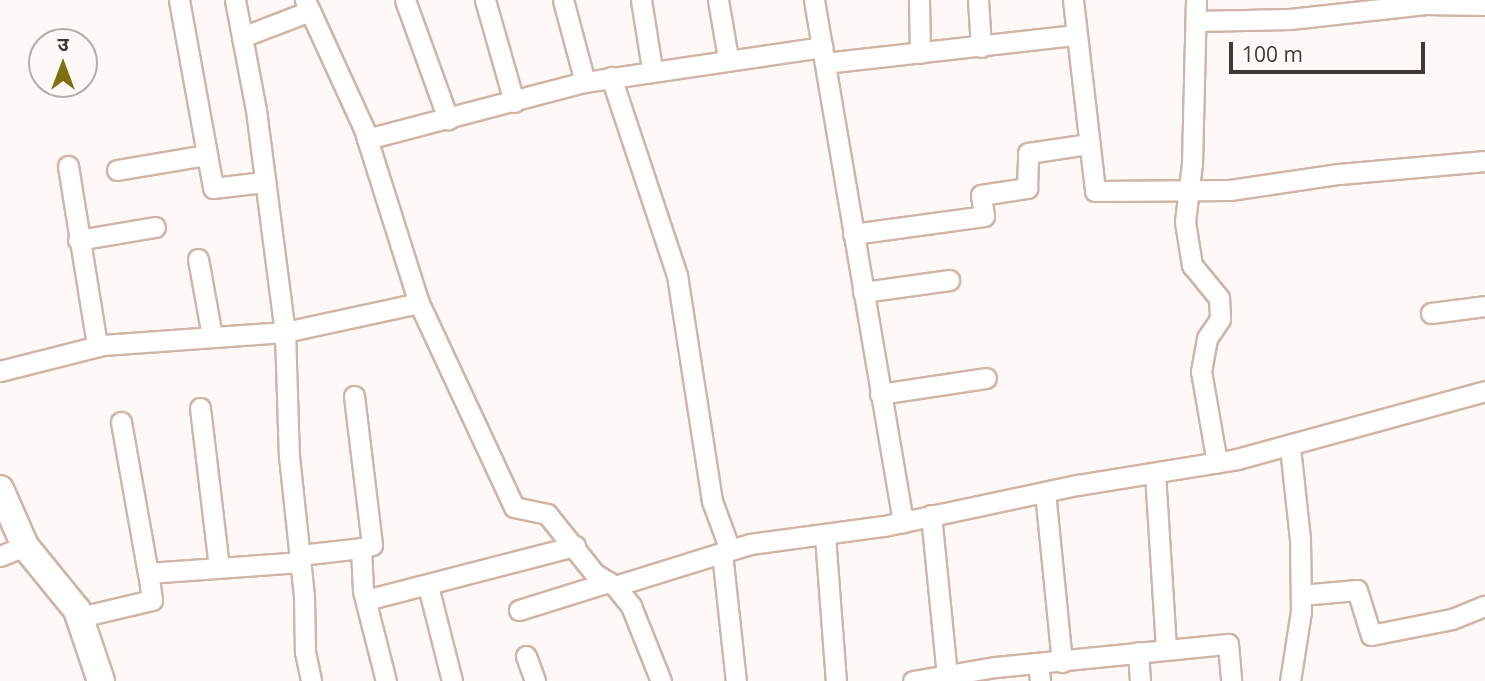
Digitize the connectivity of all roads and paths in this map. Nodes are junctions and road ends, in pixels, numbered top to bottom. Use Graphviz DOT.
graph roads {
  1 [pos="179,0"];
  2 [pos="235,0"];
  3 [pos="405,0"];
  4 [pos="485,0"];
  5 [pos="563,0"];
  6 [pos="641,0"];
  7 [pos="718,0"];
  8 [pos="814,0"];
  9 [pos="919,0"];
  10 [pos="978,0"];
  11 [pos="1073,0"];
  12 [pos="1196,0"];
  13 [pos="1485,5"];
  14 [pos="308,6"];
  15 [pos="1197,20"];
  16 [pos="1076,35"];
  17 [pos="242,37"];
  18 [pos="981,47"];
  19 [pos="920,53"];
  20 [pos="824,55"];
  21 [pos="727,58"];
  22 [pos="652,69"];
  23 [pos="611,77"];
  24 [pos="585,82"];
  25 [pos="514,102"];
  26 [pos="448,119"];
  27 [pos="367,139"];
  28 [pos="1089,144"];
  29 [pos="207,155"];
  30 [pos="1485,161"];
  31 [pos="68,166"];
  32 [pos="117,170"];
  33 [pos="264,182"];
  34 [pos="1189,189"];
  35 [pos="155,227"];
  36 [pos="853,234"];
  37 [pos="78,240"];
  38 [pos="198,259"];
  39 [pos="949,280"];
  40 [pos="863,292"];
  41 [pos="419,303"];
  42 [pos="1485,306"];
  43 [pos="1431,313"];
  44 [pos="285,332"];
  45 [pos="212,336"];
  46 [pos="97,346"];
  47 [pos="0,371"];
  48 [pos="986,378"];
  49 [pos="1485,391"];
  50 [pos="880,394"];
  51 [pos="354,396"];
  52 [pos="200,408"];
  53 [pos="121,422"];
  54 [pos="1290,447"];
  55 [pos="1217,463"];
  56 [pos="1155,472"];
  57 [pos="0,489"];
  58 [pos="1045,492"];
  59 [pos="931,515"];
  60 [pos="902,522"];
  61 [pos="825,536"];
  62 [pos="25,546"];
  63 [pos="575,546"];
  64 [pos="361,548"];
  65 [pos="726,552"];
  66 [pos="0,556"];
  67 [pos="300,559"];
  68 [pos="219,567"];
  69 [pos="148,573"];
  70 [pos="612,584"];
  71 [pos="428,586"];
  72 [pos="1301,595"];
  73 [pos="366,600"];
  74 [pos="1485,606"];
  75 [pos="519,610"];
  76 [pos="80,617"];
  77 [pos="1167,649"];
  78 [pos="1138,652"];
  79 [pos="526,656"];
  80 [pos="1062,662"];
  81 [pos="1039,672"];
  82 [pos="947,676"];
  83 [pos="977,676"];
  84 [pos="101,681"];
  85 [pos="311,681"];
  86 [pos="386,681"];
  87 [pos="452,681"];
  88 [pos="535,681"];
  89 [pos="660,681"];
  90 [pos="736,681"];
  91 [pos="836,681"];
  92 [pos="913,681"];
  93 [pos="1140,681"];
  94 [pos="1231,681"];
  95 [pos="1290,681"];
  1 -- 29 [label="street"];
  2 -- 17 [label="street"];
  3 -- 26 [label="street"];
  4 -- 25 [label="street"];
  5 -- 24 [label="street"];
  6 -- 22 [label="street"];
  7 -- 21 [label="street"];
  8 -- 20 [label="street"];
  9 -- 19 [label="street"];
  10 -- 18 [label="street"];
  11 -- 16 [label="street"];
  12 -- 15 [label="street"];
  13 -- 15 [label="street"];
  14 -- 17 [label="street"];
  14 -- 27 [label="street"];
  15 -- 34 [label="street"];
  16 -- 18 [label="street"];
  16 -- 28 [label="street"];
  17 -- 33 [label="street"];
  18 -- 19 [label="street"];
  19 -- 20 [label="street"];
  20 -- 21 [label="street"];
  20 -- 36 [label="street"];
  21 -- 22 [label="street"];
  22 -- 23 [label="street"];
  23 -- 24 [label="street"];
  23 -- 65 [label="street"];
  24 -- 25 [label="street"];
  25 -- 26 [label="street"];
  26 -- 27 [label="street"];
  27 -- 41 [label="street"];
  28 -- 34 [label="street"];
  28 -- 36 [label="street"];
  29 -- 32 [label="street"];
  29 -- 33 [label="street"];
  30 -- 34 [label="street"];
  31 -- 37 [label="street"];
  33 -- 44 [label="street"];
  34 -- 55 [label="street"];
  35 -- 37 [label="street"];
  36 -- 40 [label="street"];
  37 -- 46 [label="street"];
  38 -- 45 [label="street"];
  39 -- 40 [label="street"];
  40 -- 50 [label="street"];
  41 -- 44 [label="street"];
  41 -- 63 [label="street"];
  42 -- 43 [label="street"];
  44 -- 45 [label="street"];
  44 -- 67 [label="street"];
  45 -- 46 [label="street"];
  46 -- 47 [label="street"];
  48 -- 50 [label="street"];
  49 -- 54 [label="street"];
  50 -- 60 [label="street"];
  51 -- 64 [label="street"];
  52 -- 68 [label="street"];
  53 -- 69 [label="street"];
  54 -- 55 [label="street"];
  54 -- 72 [label="street"];
  55 -- 56 [label="street"];
  56 -- 58 [label="street"];
  56 -- 77 [label="street"];
  57 -- 62 [label="highway"];
  58 -- 59 [label="street"];
  58 -- 80 [label="street"];
  59 -- 60 [label="street"];
  59 -- 82 [label="street"];
  60 -- 61 [label="street"];
  61 -- 65 [label="street"];
  61 -- 91 [label="street"];
  62 -- 66 [label="street"];
  62 -- 76 [label="highway"];
  63 -- 70 [label="street"];
  63 -- 71 [label="street"];
  64 -- 67 [label="street"];
  64 -- 73 [label="street"];
  65 -- 70 [label="street"];
  65 -- 90 [label="street"];
  67 -- 68 [label="street"];
  67 -- 85 [label="street"];
  68 -- 69 [label="street"];
  69 -- 76 [label="street"];
  70 -- 75 [label="street"];
  70 -- 89 [label="street"];
  71 -- 73 [label="street"];
  71 -- 87 [label="street"];
  72 -- 74 [label="street"];
  72 -- 95 [label="street"];
  73 -- 86 [label="street"];
  76 -- 84 [label="highway"];
  77 -- 78 [label="street"];
  77 -- 94 [label="street"];
  78 -- 80 [label="street"];
  78 -- 93 [label="street"];
  79 -- 88 [label="street"];
  80 -- 81 [label="street"];
  81 -- 83 [label="street"];
  82 -- 83 [label="street"];
  82 -- 92 [label="street"];
}
